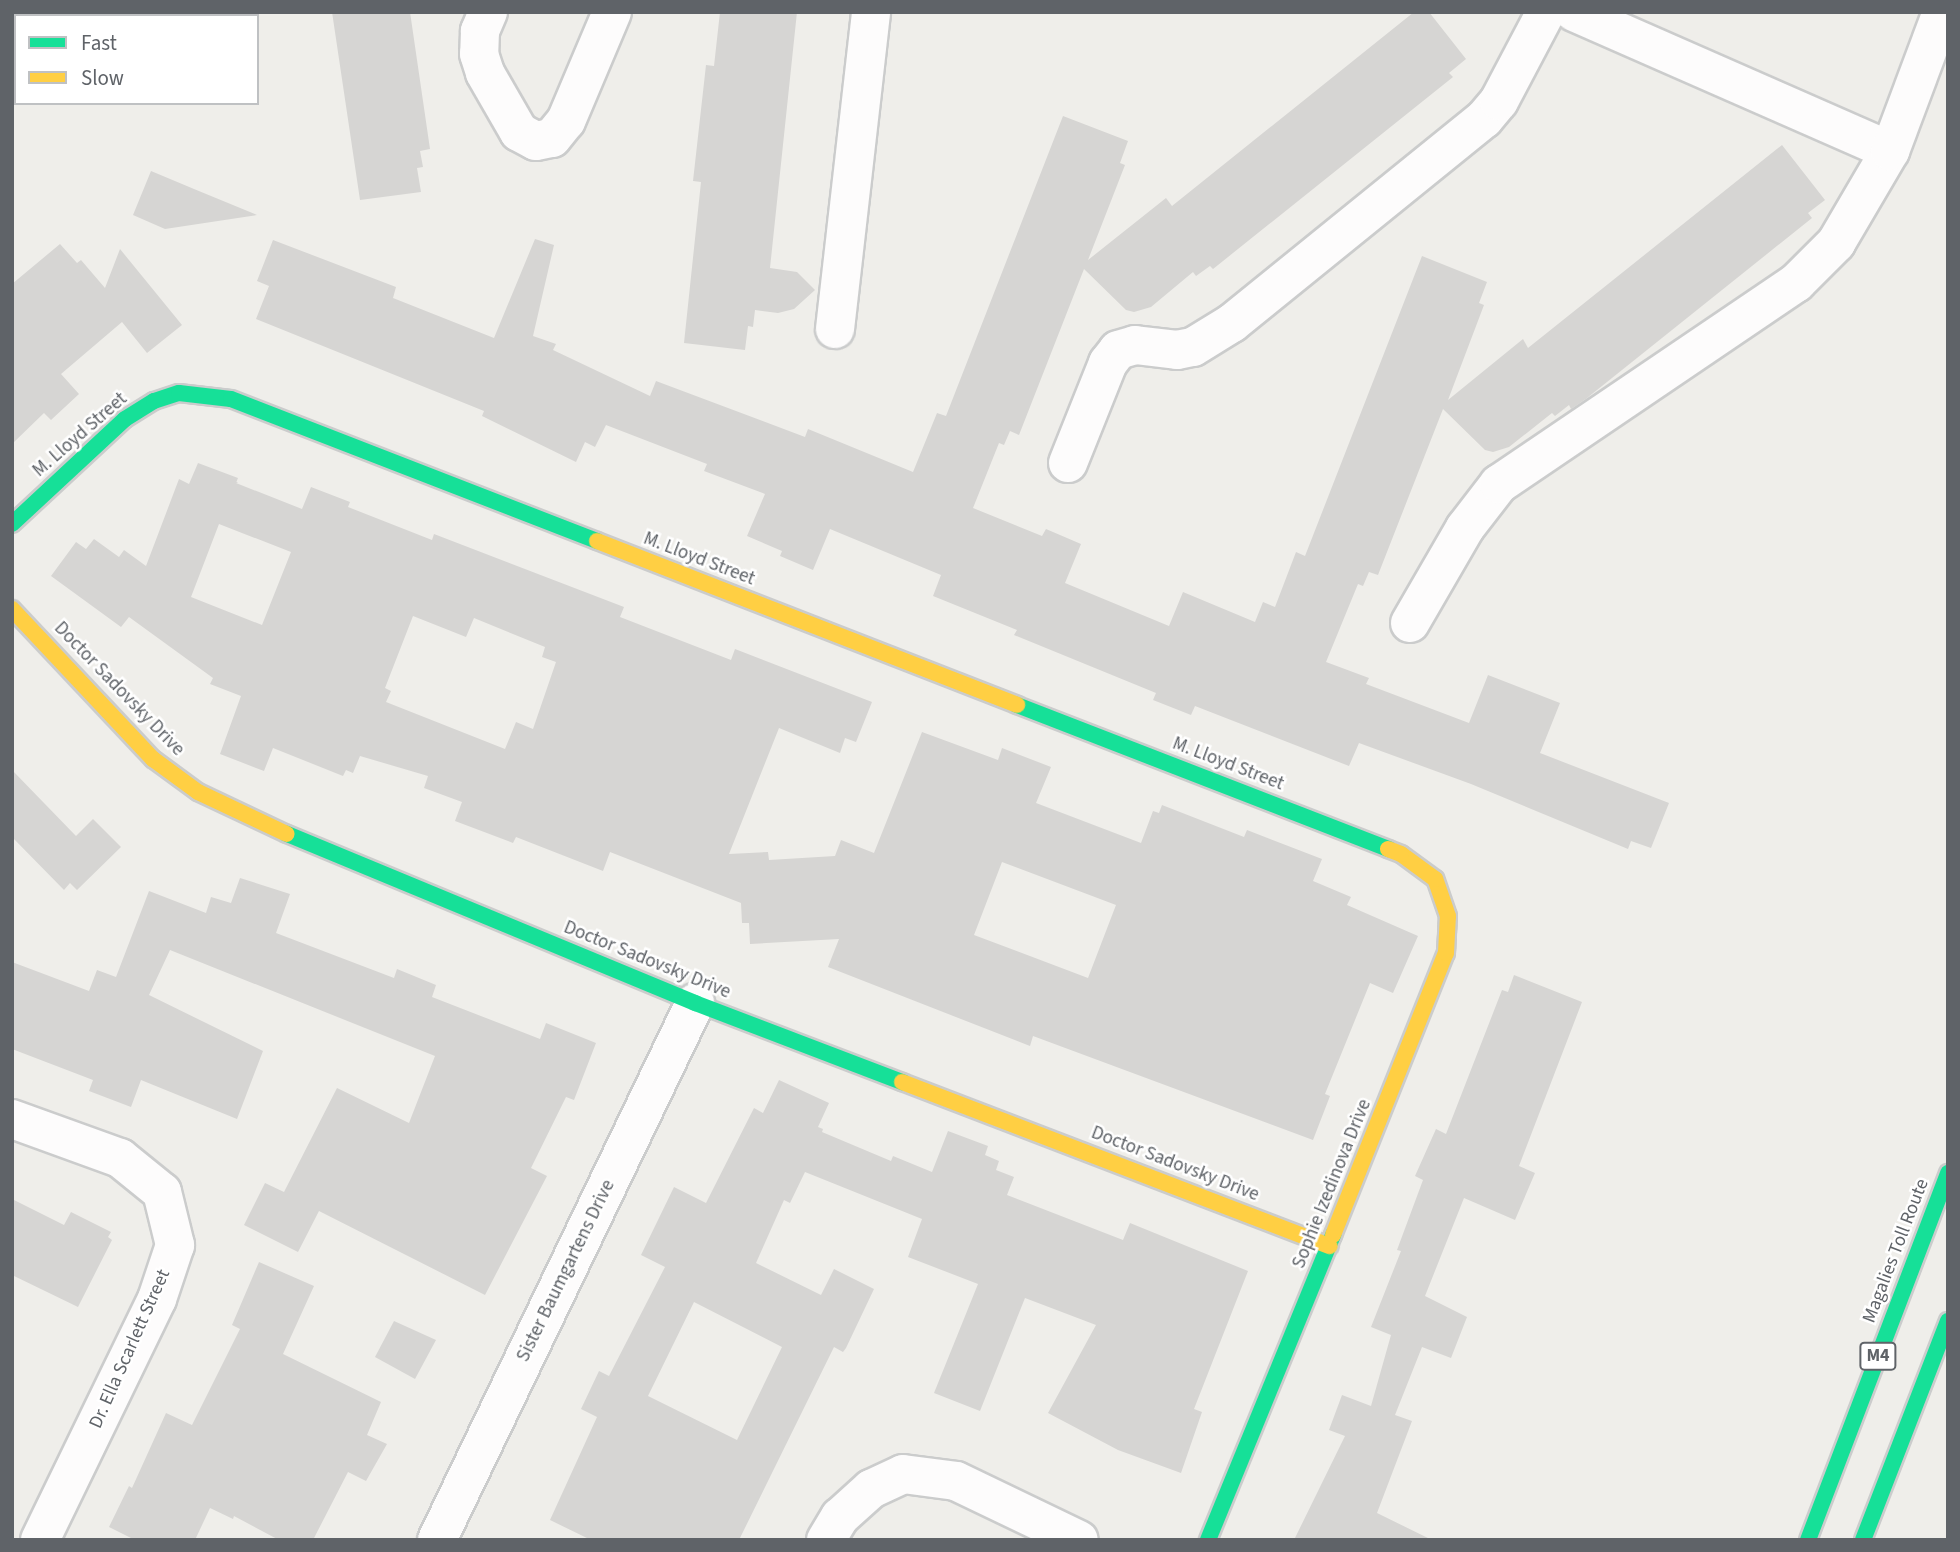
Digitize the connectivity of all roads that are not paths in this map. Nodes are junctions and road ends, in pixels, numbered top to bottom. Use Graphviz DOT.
graph roads {
  1 [pos="488,12"];
  2 [pos="612,12"];
  3 [pos="872,12"];
  4 [pos="1546,12"];
  5 [pos="1574,12"];
  6 [pos="1942,12"];
  7 [pos="1890,151"];
  8 [pos="835,329"];
  9 [pos="1068,463"];
  10 [pos="12,524"];
  11 [pos="12,609"];
  12 [pos="1410,623"];
  13 [pos="1401,854"];
  14 [pos="695,1003"];
  15 [pos="12,1119"];
  16 [pos="1948,1173"];
  17 [pos="1330,1246"];
  18 [pos="1948,1321"];
  19 [pos="40,1540"];
  20 [pos="437,1540"];
  21 [pos="826,1540"];
  22 [pos="1079,1540"];
  23 [pos="1208,1540"];
  24 [pos="1808,1540"];
  25 [pos="1863,1540"];
  1 -- 2 [label="street"];
  3 -- 8 [label="street"];
  4 -- 9 [label="street"];
  5 -- 7 [label="street"];
  6 -- 7 [label="street"];
  7 -- 12 [label="street"];
  10 -- 13 [label="main road, M. Lloyd Street"];
  11 -- 14 [label="main road, Doctor Sadovsky Drive"];
  13 -- 17 [label="main road, Sophie Izedinova Drive"];
  14 -- 17 [label="main road, Doctor Sadovsky Drive"];
  14 -- 20 [label="street, Sister Baumgartens Drive"];
  15 -- 19 [label="street, Dr. Ella Scarlett Street"];
  16 -- 24 [label="main road, Magalies Toll Route / M4"];
  17 -- 23 [label="main road, Sophie Izedinova Drive"];
  18 -- 25 [label="main road"];
  21 -- 22 [label="street"];
}
